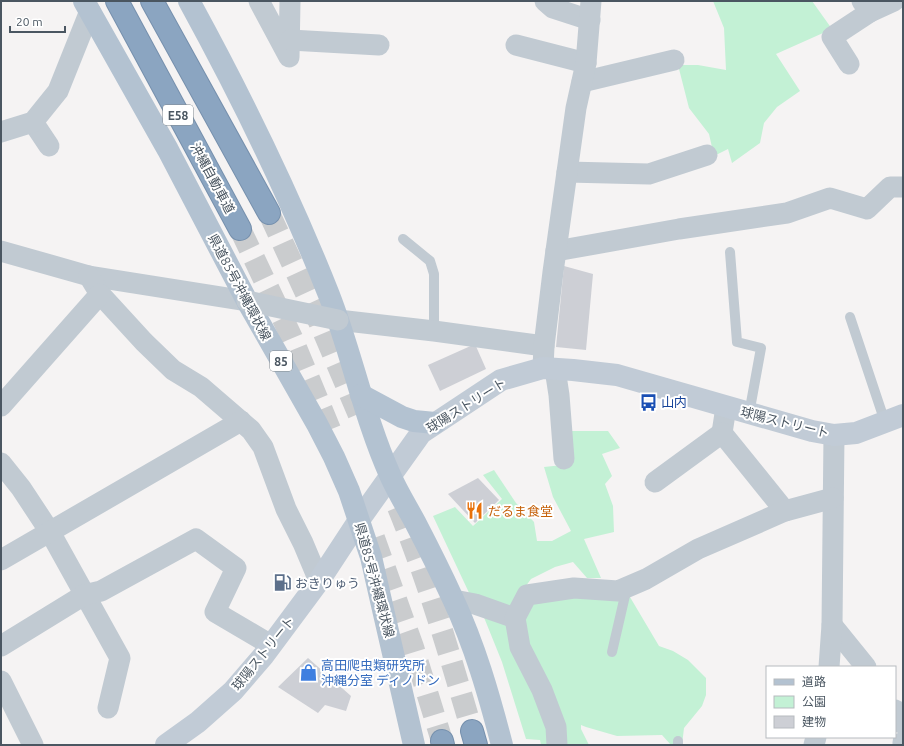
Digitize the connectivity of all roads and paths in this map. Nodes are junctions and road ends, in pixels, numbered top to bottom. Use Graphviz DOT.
graph roads {
  1 [pos="117,1"];
  2 [pos="152,1"];
  3 [pos="189,1"];
  4 [pos="259,1"];
  5 [pos="290,1"];
  6 [pos="545,1"];
  7 [pos="894,1"];
  8 [pos="898,1"];
  9 [pos="87,6"];
  10 [pos="866,6"];
  11 [pos="903,6"];
  12 [pos="591,10"];
  13 [pos="290,40"];
  14 [pos="380,45"];
  15 [pos="516,45"];
  16 [pos="674,60"];
  17 [pos="849,64"];
  18 [pos="584,73"];
  19 [pos="33,122"];
  20 [pos="1,132"];
  21 [pos="49,146"];
  22 [pos="707,155"];
  23 [pos="567,172"];
  24 [pos="903,187"];
  25 [pos="269,213"];
  26 [pos="240,229"];
  27 [pos="403,239"];
  28 [pos="1,251"];
  29 [pos="556,251"];
  30 [pos="730,252"];
  31 [pos="94,285"];
  32 [pos="247,301"];
  33 [pos="850,317"];
  34 [pos="338,320"];
  35 [pos="434,331"];
  36 [pos="544,346"];
  37 [pos="549,368"];
  38 [pos="361,395"];
  39 [pos="1,406"];
  40 [pos="726,407"];
  41 [pos="749,414"];
  42 [pos="894,419"];
  43 [pos="241,421"];
  44 [pos="435,423"];
  45 [pos="722,433"];
  46 [pos="834,436"];
  47 [pos="564,459"];
  48 [pos="1,463"];
  49 [pos="390,476"];
  50 [pos="655,482"];
  51 [pos="833,498"];
  52 [pos="785,511"];
  53 [pos="359,520"];
  54 [pos="50,532"];
  55 [pos="1,560"];
  56 [pos="319,581"];
  57 [pos="627,587"];
  58 [pos="84,595"];
  59 [pos="454,600"];
  60 [pos="514,618"];
  61 [pos="832,624"];
  62 [pos="271,645"];
  63 [pos="1,646"];
  64 [pos="612,652"];
  65 [pos="829,666"];
  66 [pos="865,666"];
  67 [pos="1,681"];
  68 [pos="108,708"];
  69 [pos="896,712"];
  70 [pos="903,724"];
  71 [pos="33,745"];
  72 [pos="166,745"];
  73 [pos="414,745"];
  74 [pos="502,745"];
  75 [pos="557,745"];
  1 -- 26 [label="highway, 沖縄自動車道 / E58"];
  2 -- 25 [label="highway, E58"];
  3 -- 34 [label="main road"];
  4 -- 13 [label="street"];
  5 -- 13 [label="street"];
  6 -- 12 [label="street"];
  7 -- 10 [label="street"];
  8 -- 11 [label="street"];
  9 -- 19 [label="street"];
  9 -- 32 [label="main road, 県道85号沖縄環状線 / 85"];
  10 -- 17 [label="street"];
  12 -- 18 [label="street"];
  13 -- 14 [label="street"];
  15 -- 18 [label="street"];
  16 -- 18 [label="street"];
  18 -- 23 [label="street"];
  19 -- 20 [label="street"];
  19 -- 21 [label="street"];
  22 -- 23 [label="street"];
  23 -- 29 [label="street"];
  24 -- 29 [label="street"];
  27 -- 35 [label="lane"];
  28 -- 31 [label="street"];
  29 -- 36 [label="street"];
  30 -- 41 [label="lane"];
  31 -- 32 [label="street"];
  31 -- 39 [label="street"];
  31 -- 43 [label="street"];
  32 -- 34 [label="street, bridge"];
  32 -- 53 [label="main road, 県道85号沖縄環状線 / 85"];
  33 -- 42 [label="lane"];
  34 -- 35 [label="street"];
  34 -- 38 [label="main road"];
  35 -- 36 [label="street"];
  36 -- 37 [label="street"];
  37 -- 40 [label="main road, 球陽ストリート"];
  37 -- 44 [label="main road, 球陽ストリート"];
  37 -- 47 [label="street"];
  38 -- 44 [label="main road"];
  38 -- 49 [label="main road"];
  40 -- 41 [label="main road, 球陽ストリート"];
  40 -- 45 [label="street"];
  41 -- 46 [label="main road, 球陽ストリート"];
  42 -- 46 [label="main road, 球陽ストリート"];
  43 -- 54 [label="street"];
  43 -- 56 [label="street"];
  44 -- 49 [label="main road, 球陽ストリート"];
  45 -- 50 [label="street"];
  45 -- 52 [label="street"];
  46 -- 51 [label="street"];
  48 -- 54 [label="street"];
  49 -- 53 [label="main road, 球陽ストリート"];
  49 -- 59 [label="main road"];
  51 -- 52 [label="street"];
  51 -- 61 [label="street"];
  52 -- 57 [label="street"];
  53 -- 56 [label="main road, 球陽ストリート"];
  53 -- 73 [label="main road, 県道85号沖縄環状線 / 85"];
  54 -- 55 [label="street"];
  54 -- 58 [label="street"];
  56 -- 62 [label="main road, 球陽ストリート"];
  57 -- 60 [label="street"];
  57 -- 64 [label="lane"];
  58 -- 62 [label="street"];
  58 -- 63 [label="street"];
  58 -- 68 [label="street"];
  59 -- 60 [label="street"];
  59 -- 74 [label="main road"];
  60 -- 75 [label="street"];
  61 -- 65 [label="street"];
  61 -- 66 [label="street"];
  62 -- 72 [label="main road, 球陽ストリート"];
  67 -- 71 [label="street"];
  69 -- 70 [label="street"];
}
